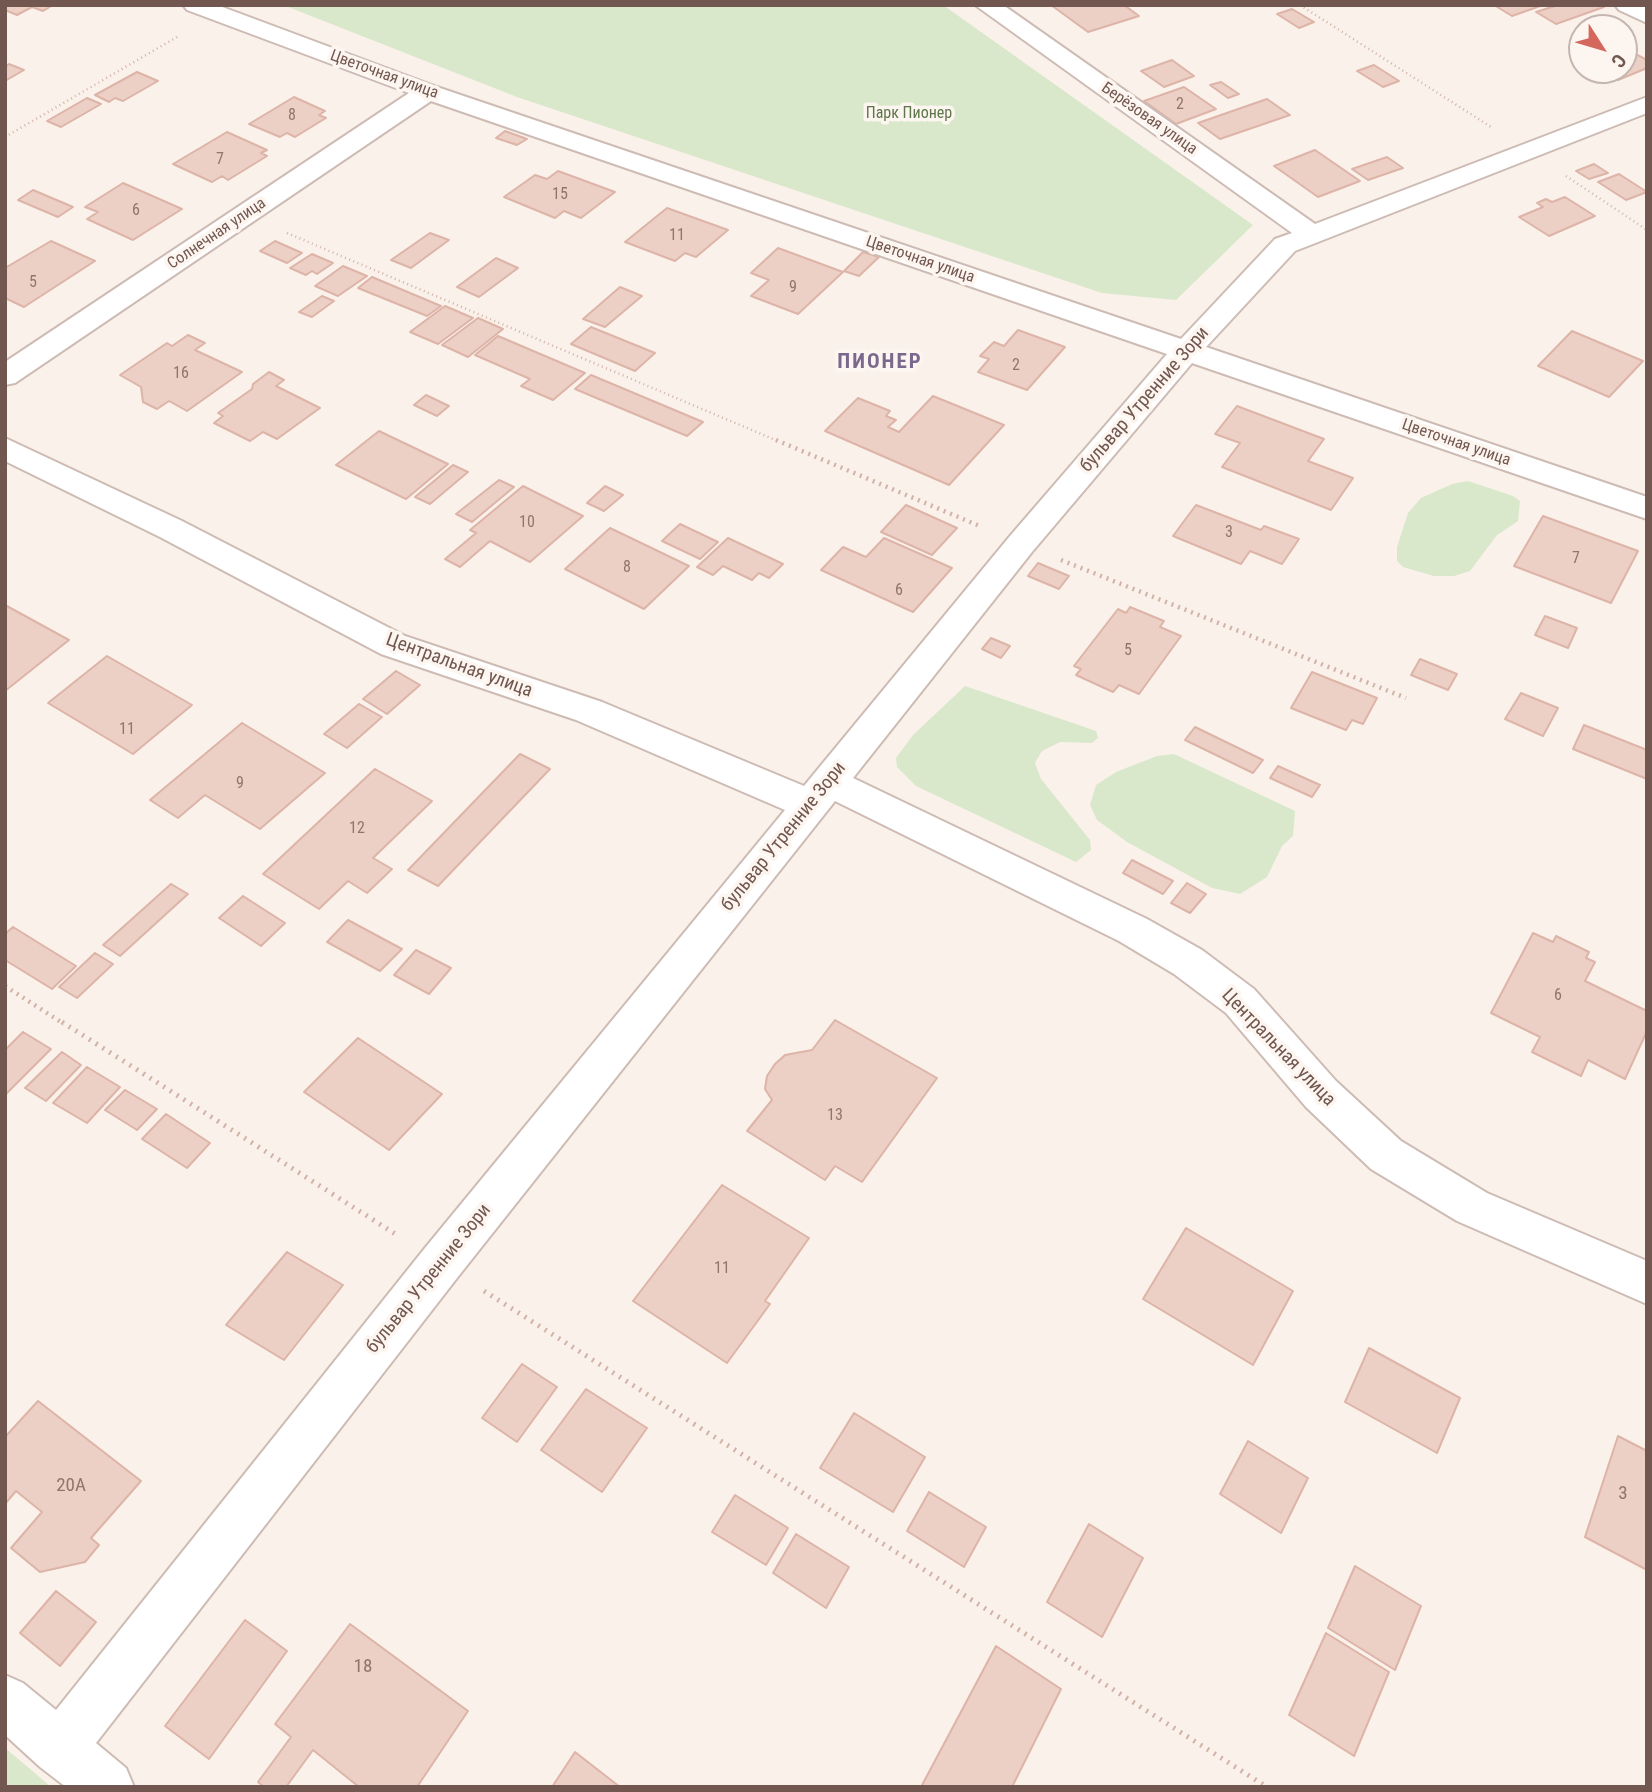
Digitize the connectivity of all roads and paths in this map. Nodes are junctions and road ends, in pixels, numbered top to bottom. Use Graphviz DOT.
graph roads {
  1 [pos="987,5"];
  2 [pos="1300,5"];
  3 [pos="1627,5"];
  4 [pos="206,10"];
  5 [pos="1647,16"];
  6 [pos="428,92"];
  7 [pos="1647,104"];
  8 [pos="5,137"];
  9 [pos="1527,150"];
  10 [pos="244,215"];
  11 [pos="1647,230"];
  12 [pos="1311,234"];
  13 [pos="1186,351"];
  14 [pos="5,376"];
  15 [pos="5,448"];
  16 [pos="1647,508"];
  17 [pos="1021,544"];
  18 [pos="1406,698"];
  19 [pos="820,793"];
  20 [pos="5,986"];
  21 [pos="441,1264"];
  22 [pos="1647,1283"];
  23 [pos="5,1701"];
  24 [pos="59,1748"];
  25 [pos="107,1787"];
  26 [pos="1267,1787"];
  1 -- 12 [label="street, Берёзовая улица"];
  2 -- 9 [label="path"];
  3 -- 5 [label="street"];
  4 -- 6 [label="street, Цветочная улица"];
  4 -- 8 [label="path"];
  6 -- 10 [label="street, Солнечная улица"];
  6 -- 13 [label="street, Цветочная улица"];
  7 -- 9 [label="street, бульвар Утренние Зори"];
  9 -- 11 [label="path"];
  9 -- 12 [label="street, бульвар Утренние Зори"];
  10 -- 14 [label="street, Солнечная улица"];
  10 -- 17 [label="path"];
  12 -- 13 [label="street, бульвар Утренние Зори"];
  13 -- 16 [label="street, Цветочная улица"];
  13 -- 17 [label="street, бульвар Утренние Зори"];
  15 -- 19 [label="street, Центральная улица"];
  17 -- 18 [label="path"];
  17 -- 19 [label="street, бульвар Утренние Зори"];
  19 -- 21 [label="street, бульвар Утренние Зори"];
  19 -- 22 [label="street, Центральная улица"];
  20 -- 21 [label="path"];
  21 -- 24 [label="street, бульвар Утренние Зори"];
  21 -- 26 [label="path"];
  23 -- 24 [label="street"];
  24 -- 25 [label="street"];
}
